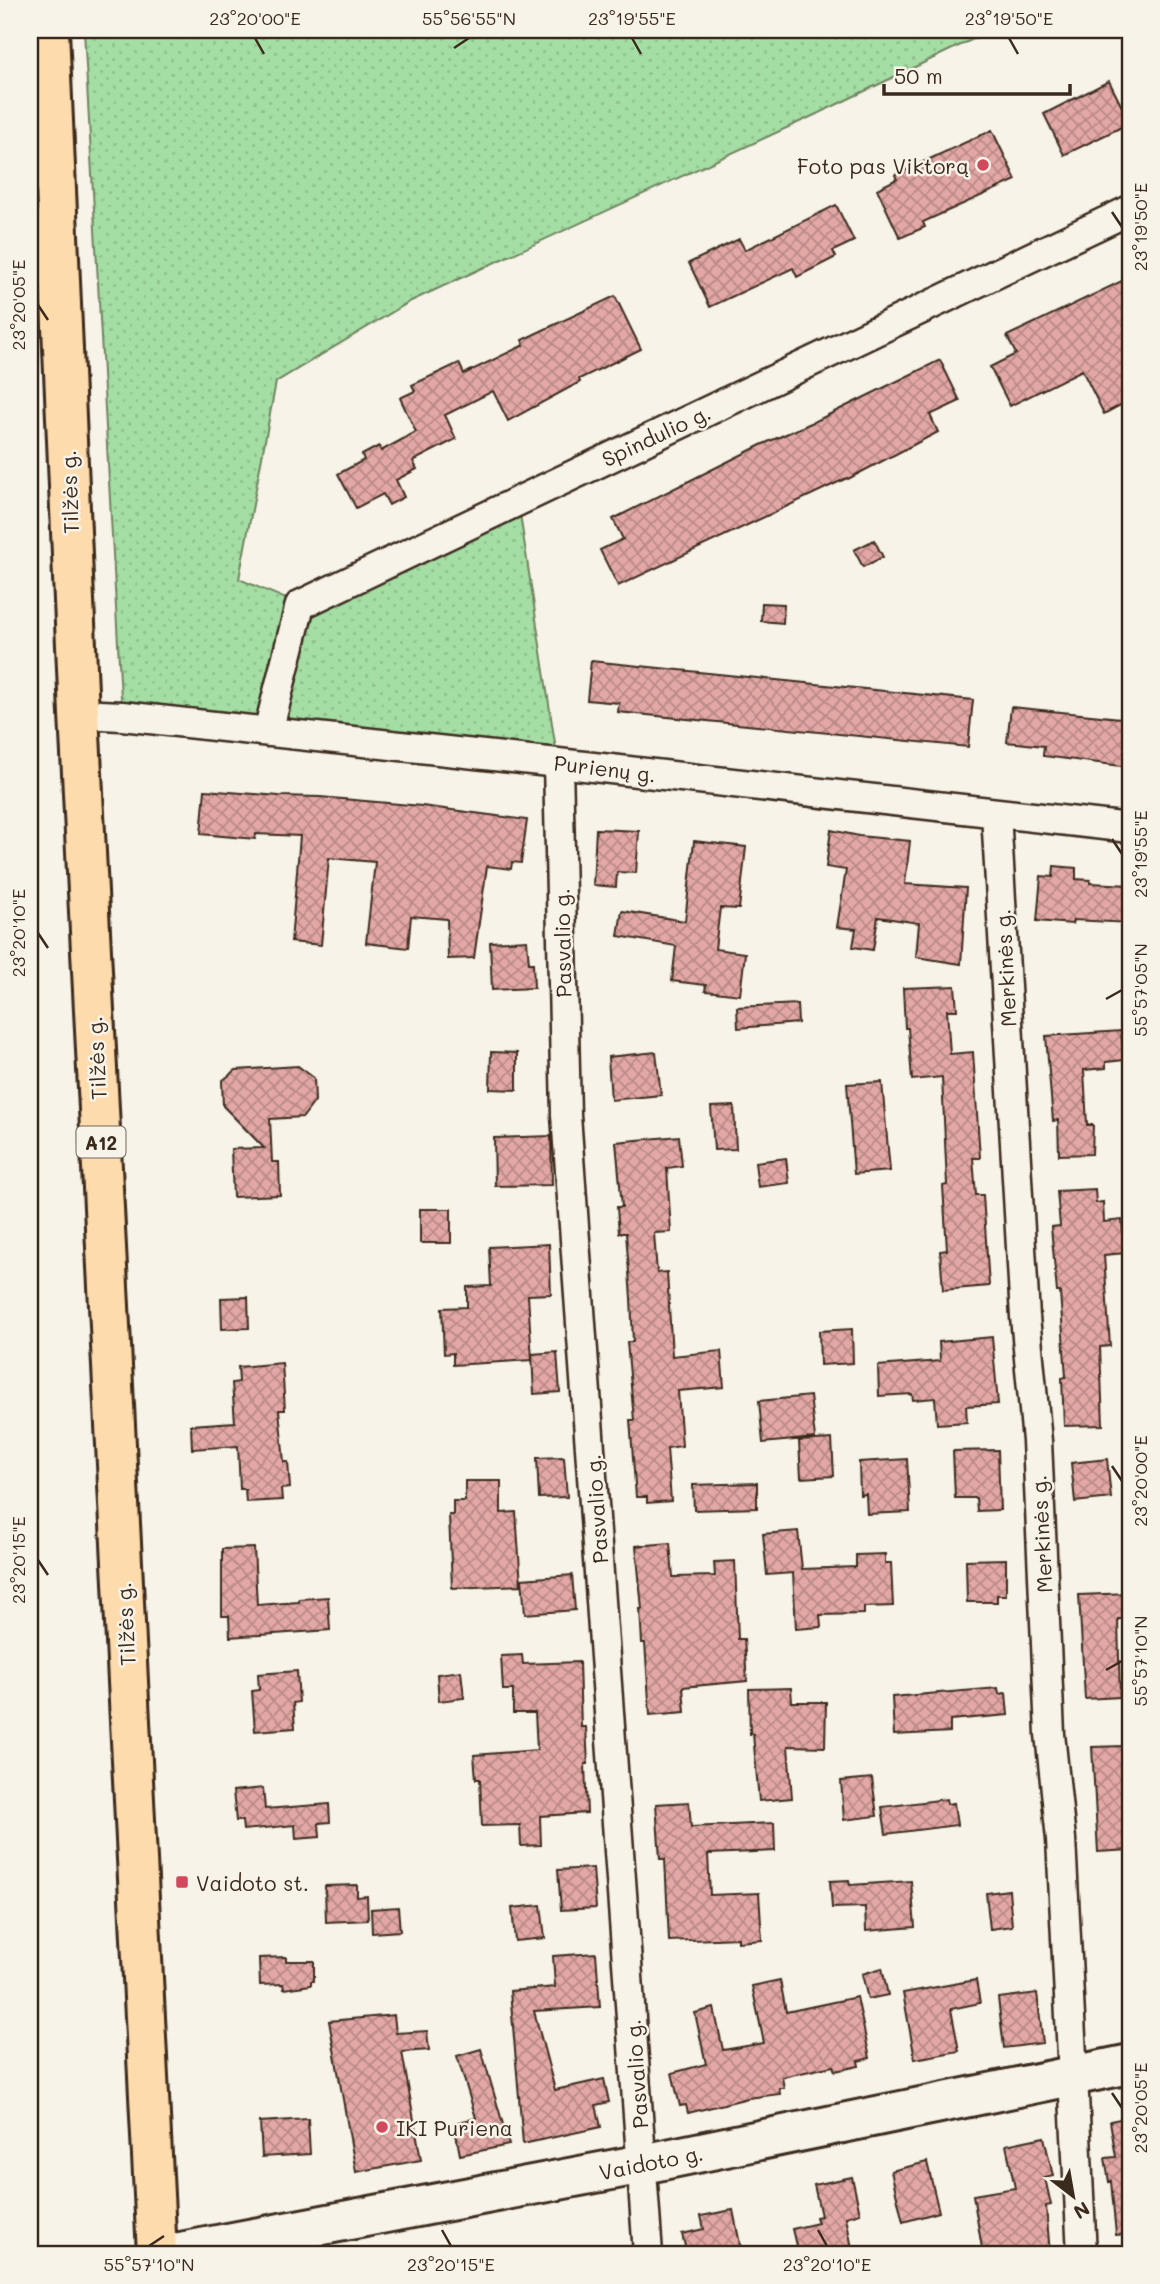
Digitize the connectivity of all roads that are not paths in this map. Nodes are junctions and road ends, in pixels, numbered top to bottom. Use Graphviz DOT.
graph roads {
  1 [pos="50,30"];
  2 [pos="1130,210"];
  3 [pos="79,714"];
  4 [pos="268,732"];
  5 [pos="558,763"];
  6 [pos="996,813"];
  7 [pos="1130,828"];
  8 [pos="1130,2064"];
  9 [pos="1073,2075"];
  10 [pos="643,2164"];
  11 [pos="157,2254"];
  12 [pos="170,2254"];
  13 [pos="648,2254"];
  14 [pos="1082,2254"];
  1 -- 3 [label="highway, Tilžės g. / A12"];
  2 -- 4 [label="street, Spindulio g."];
  3 -- 4 [label="street, Purienų g."];
  3 -- 11 [label="highway, Tilžės g. / A12"];
  4 -- 5 [label="street, Purienų g."];
  5 -- 6 [label="street, Purienų g."];
  5 -- 10 [label="street, Pasvalio g."];
  6 -- 7 [label="street, Purienų g."];
  6 -- 9 [label="street, Merkinės g."];
  8 -- 9 [label="main road, Vaidoto g."];
  9 -- 10 [label="main road, Vaidoto g."];
  9 -- 14 [label="street, Merkinės g."];
  10 -- 12 [label="main road, Vaidoto g."];
  10 -- 13 [label="street, Pasvalio g."];
}
